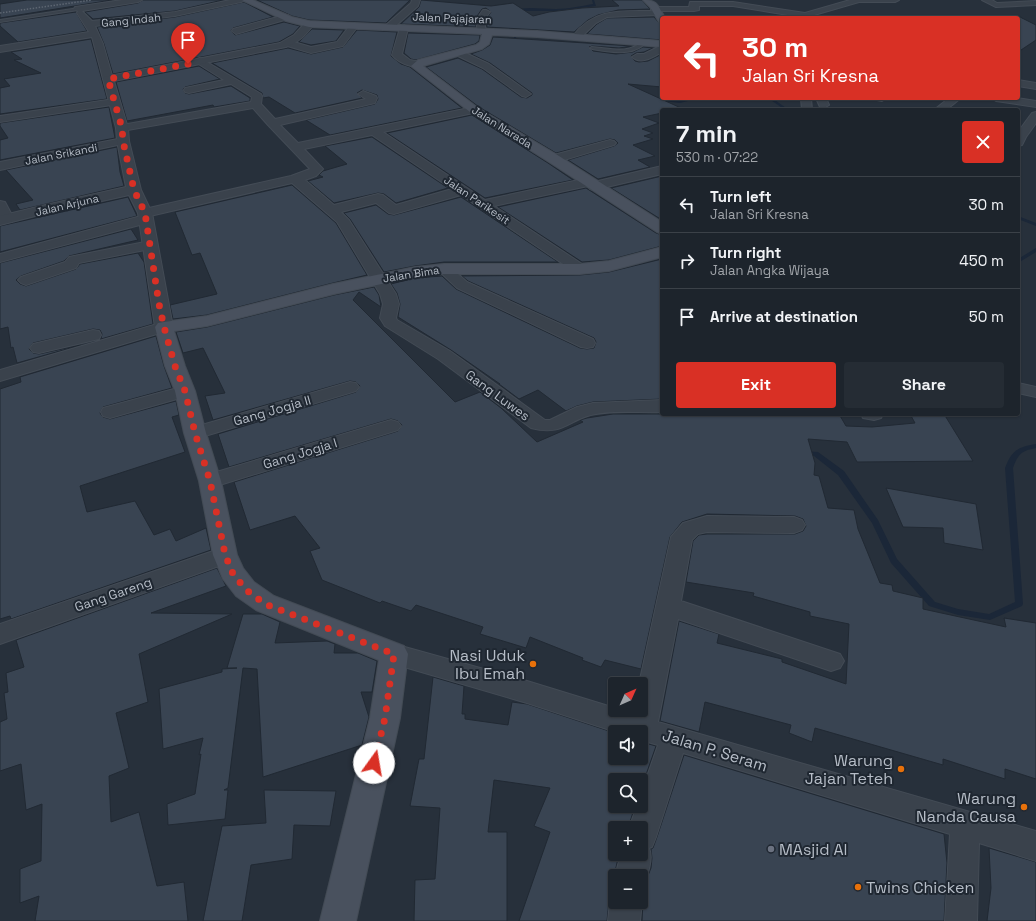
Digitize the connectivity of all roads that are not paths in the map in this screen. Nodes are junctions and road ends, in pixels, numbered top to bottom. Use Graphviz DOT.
graph roads {
  1 [pos="138,0"];
  2 [pos="241,0"];
  3 [pos="246,0"];
  4 [pos="416,0"];
  5 [pos="647,0"];
  6 [pos="859,0"];
  7 [pos="895,0"];
  8 [pos="986,0"];
  9 [pos="1036,2"];
  10 [pos="881,5"];
  11 [pos="80,11"];
  12 [pos="486,12"];
  13 [pos="658,14"];
  14 [pos="805,15"];
  15 [pos="802,16"];
  16 [pos="285,17"];
  17 [pos="0,21"];
  18 [pos="91,24"];
  19 [pos="309,24"];
  20 [pos="354,26"];
  21 [pos="388,28"];
  22 [pos="404,28"];
  23 [pos="236,31"];
  24 [pos="485,32"];
  25 [pos="95,34"];
  26 [pos="576,37"];
  27 [pos="644,42"];
  28 [pos="287,43"];
  29 [pos="660,44"];
  30 [pos="592,48"];
  31 [pos="0,49"];
  32 [pos="660,49"];
  33 [pos="459,53"];
  34 [pos="637,57"];
  35 [pos="200,62"];
  36 [pos="418,64"];
  37 [pos="108,79"];
  38 [pos="232,81"];
  39 [pos="1020,83"];
  40 [pos="1036,86"];
  41 [pos="189,90"];
  42 [pos="363,94"];
  43 [pos="526,94"];
  44 [pos="953,100"];
  45 [pos="1009,100"];
  46 [pos="114,102"];
  47 [pos="256,104"];
  48 [pos="1036,104"];
  49 [pos="942,108"];
  50 [pos="474,110"];
  51 [pos="0,119"];
  52 [pos="1035,119"];
  53 [pos="272,124"];
  54 [pos="374,131"];
  55 [pos="122,135"];
  56 [pos="1020,138"];
  57 [pos="610,143"];
  58 [pos="296,147"];
  59 [pos="554,159"];
  60 [pos="0,166"];
  61 [pos="660,170"];
  62 [pos="294,179"];
  63 [pos="591,184"];
  64 [pos="134,190"];
  65 [pos="464,190"];
  66 [pos="484,204"];
  67 [pos="0,205"];
  68 [pos="331,210"];
  69 [pos="145,216"];
  70 [pos="4,220"];
  71 [pos="660,228"];
  72 [pos="150,245"];
  73 [pos="660,253"];
  74 [pos="0,258"];
  75 [pos="444,269"];
  76 [pos="580,269"];
  77 [pos="379,279"];
  78 [pos="164,323"];
  79 [pos="587,343"];
  80 [pos="39,348"];
  81 [pos="0,376"];
  82 [pos="350,387"];
  83 [pos="1020,388"];
  84 [pos="185,391"];
  85 [pos="1036,392"];
  86 [pos="658,407"];
  87 [pos="110,412"];
  88 [pos="391,426"];
  89 [pos="195,433"];
  90 [pos="210,481"];
  91 [pos="794,525"];
  92 [pos="225,554"];
  93 [pos="668,606"];
  94 [pos="0,634"];
  95 [pos="394,654"];
  96 [pos="831,661"];
  97 [pos="630,725"];
  98 [pos="644,725"];
  99 [pos="648,730"];
  100 [pos="674,738"];
  101 [pos="646,821"];
  102 [pos="965,824"];
  103 [pos="1036,846"];
  104 [pos="625,909"];
  105 [pos="338,921"];
  106 [pos="624,921"];
  107 [pos="961,921"];
  1 -- 11 [label="street"];
  2 -- 18 [label="street, Gang Indah"];
  3 -- 16 [label="main road, Jalan Pajajaran"];
  4 -- 21 [label="street"];
  5 -- 13 [label="main road"];
  6 -- 7 [label="street"];
  6 -- 10 [label="street"];
  6 -- 14 [label="street"];
  8 -- 9 [label="street"];
  11 -- 17 [label="lane"];
  11 -- 18 [label="street"];
  12 -- 24 [label="street"];
  13 -- 14 [label="street"];
  13 -- 26 [label="street"];
  14 -- 15 [label="street"];
  16 -- 19 [label="main road, Jalan Pajajaran"];
  16 -- 23 [label="street"];
  18 -- 25 [label="street"];
  19 -- 20 [label="main road, Jalan Pajajaran"];
  19 -- 28 [label="street"];
  20 -- 21 [label="main road, Jalan Pajajaran"];
  20 -- 28 [label="street"];
  21 -- 22 [label="main road, Jalan Pajajaran"];
  22 -- 24 [label="main road, Jalan Pajajaran"];
  22 -- 36 [label="street"];
  24 -- 26 [label="main road, Jalan Pajajaran"];
  24 -- 33 [label="main road"];
  25 -- 31 [label="street"];
  25 -- 37 [label="street"];
  26 -- 27 [label="main road, Jalan Pajajaran"];
  27 -- 29 [label="main road, Jalan Pajajaran"];
  27 -- 30 [label="lane"];
  28 -- 35 [label="street"];
  32 -- 34 [label="street"];
  33 -- 36 [label="main road"];
  33 -- 43 [label="street"];
  35 -- 37 [label="street"];
  35 -- 38 [label="street"];
  36 -- 50 [label="main road, Jalan Narada"];
  37 -- 46 [label="street"];
  38 -- 41 [label="street"];
  38 -- 47 [label="street"];
  39 -- 40 [label="street"];
  42 -- 53 [label="street"];
  44 -- 49 [label="street"];
  45 -- 48 [label="street"];
  46 -- 51 [label="street"];
  46 -- 55 [label="street"];
  47 -- 53 [label="street"];
  47 -- 55 [label="street, Jalan Srikandi"];
  50 -- 54 [label="street"];
  50 -- 59 [label="main road, Jalan Narada"];
  52 -- 56 [label="street"];
  53 -- 58 [label="street"];
  54 -- 58 [label="street"];
  54 -- 65 [label="street, Jalan Parikesit"];
  55 -- 60 [label="street, Jalan Srikandi"];
  55 -- 64 [label="street"];
  57 -- 59 [label="street"];
  58 -- 62 [label="street"];
  59 -- 63 [label="main road, Jalan Narada"];
  61 -- 63 [label="street"];
  62 -- 68 [label="street"];
  62 -- 69 [label="street"];
  63 -- 66 [label="street"];
  63 -- 71 [label="main road, Jalan Narada"];
  64 -- 69 [label="street"];
  64 -- 70 [label="street, Jalan Arjuna"];
  65 -- 66 [label="street, Jalan Parikesit"];
  65 -- 68 [label="street"];
  66 -- 76 [label="street, Jalan Parikesit"];
  67 -- 70 [label="street"];
  68 -- 77 [label="street"];
  69 -- 72 [label="street"];
  69 -- 74 [label="street"];
  72 -- 74 [label="street"];
  72 -- 78 [label="street"];
  73 -- 76 [label="main road, Jalan Bima"];
  75 -- 76 [label="main road, Jalan Bima"];
  75 -- 77 [label="main road, Jalan Bima"];
  75 -- 79 [label="street"];
  77 -- 78 [label="main road, Jalan Bima"];
  77 -- 86 [label="street, Gang Luwes"];
  78 -- 80 [label="street"];
  78 -- 81 [label="street"];
  78 -- 84 [label="main road"];
  82 -- 89 [label="street, Gang Jogja II"];
  83 -- 85 [label="street"];
  84 -- 87 [label="street"];
  84 -- 89 [label="main road"];
  88 -- 90 [label="street, Gang Jogja I"];
  89 -- 90 [label="main road"];
  90 -- 92 [label="main road"];
  91 -- 93 [label="street"];
  92 -- 94 [label="street, Gang Gareng"];
  92 -- 95 [label="main road"];
  93 -- 96 [label="street"];
  93 -- 98 [label="street"];
  95 -- 97 [label="street, Jalan P. Seram"];
  95 -- 105 [label="main road"];
  99 -- 100 [label="street, Jalan P. Seram"];
  100 -- 101 [label="street"];
  100 -- 102 [label="street, Jalan P. Seram"];
  102 -- 103 [label="street, Jalan P. Seram"];
  102 -- 107 [label="street"];
  104 -- 106 [label="street"];
}
